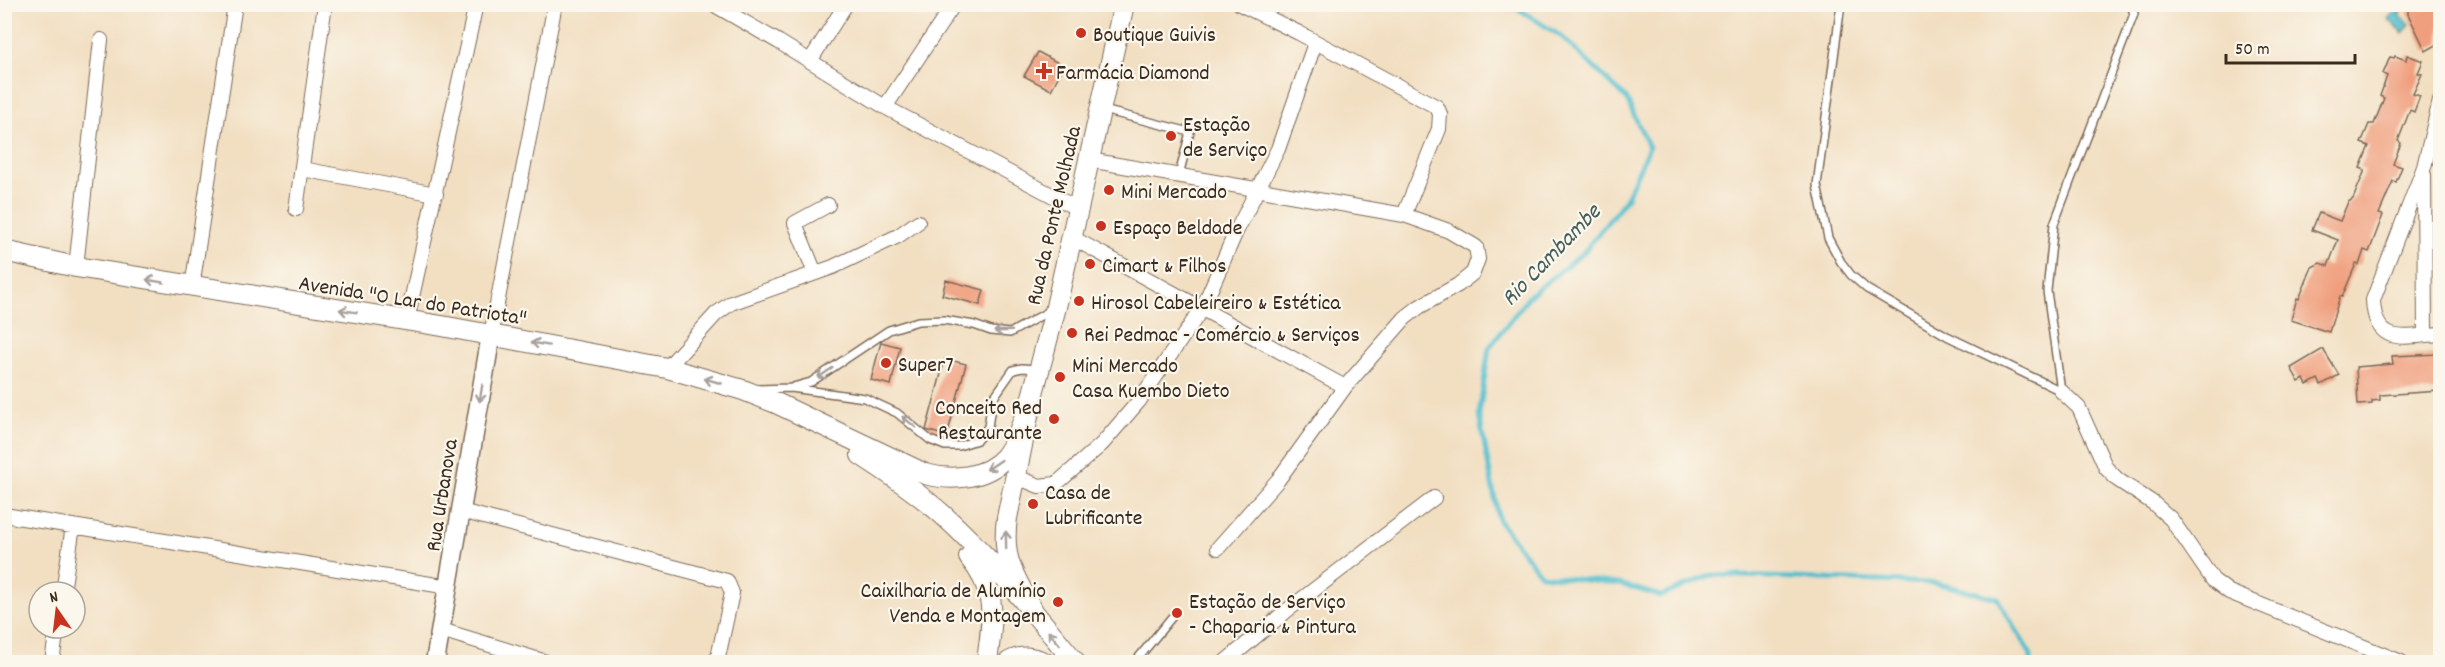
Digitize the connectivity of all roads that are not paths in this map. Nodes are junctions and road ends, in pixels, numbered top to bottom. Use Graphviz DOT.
graph roads {
  1 [pos="235,4"];
  2 [pos="326,4"];
  3 [pos="476,4"];
  4 [pos="555,4"];
  5 [pos="713,4"];
  6 [pos="846,4"];
  7 [pos="954,4"];
  8 [pos="1124,4"];
  9 [pos="1240,4"];
  10 [pos="1841,4"];
  11 [pos="2131,4"];
  12 [pos="100,40"];
  13 [pos="1315,43"];
  14 [pos="810,61"];
  15 [pos="2440,101"];
  16 [pos="885,107"];
  17 [pos="1101,109"];
  18 [pos="1089,160"];
  19 [pos="2424,167"];
  20 [pos="302,169"];
  21 [pos="1179,175"];
  22 [pos="1258,189"];
  23 [pos="435,194"];
  24 [pos="828,206"];
  25 [pos="1077,208"];
  26 [pos="296,209"];
  27 [pos="1404,215"];
  28 [pos="918,222"];
  29 [pos="1071,237"];
  30 [pos="4,251"];
  31 [pos="75,267"];
  32 [pos="815,273"];
  33 [pos="192,287"];
  34 [pos="1056,307"];
  35 [pos="1203,308"];
  36 [pos="407,320"];
  37 [pos="2440,334"];
  38 [pos="491,335"];
  39 [pos="2425,335"];
  40 [pos="667,368"];
  41 [pos="1039,370"];
  42 [pos="1346,387"];
  43 [pos="791,388"];
  44 [pos="743,390"];
  45 [pos="2061,391"];
  46 [pos="1032,397"];
  47 [pos="807,418"];
  48 [pos="1017,477"];
  49 [pos="909,486"];
  50 [pos="1434,498"];
  51 [pos="461,511"];
  52 [pos="4,515"];
  53 [pos="72,526"];
  54 [pos="1218,548"];
  55 [pos="65,580"];
  56 [pos="449,587"];
  57 [pos="1034,613"];
  58 [pos="1171,618"];
  59 [pos="441,630"];
  60 [pos="55,640"];
  61 [pos="52,663"];
  62 [pos="435,663"];
  63 [pos="546,663"];
  64 [pos="717,663"];
  65 [pos="987,663"];
  66 [pos="1009,663"];
  67 [pos="1044,663"];
  68 [pos="1075,663"];
  69 [pos="1134,663"];
  70 [pos="1225,663"];
  71 [pos="2401,663"];
  1 -- 33 [label="street"];
  2 -- 20 [label="street"];
  3 -- 23 [label="street"];
  4 -- 38 [label="street"];
  5 -- 14 [label="street"];
  6 -- 14 [label="street"];
  7 -- 16 [label="street"];
  8 -- 17 [label="main road, Rua da Ponte Molhada"];
  9 -- 13 [label="street"];
  10 -- 45 [label="lane"];
  11 -- 45 [label="lane"];
  12 -- 31 [label="street"];
  13 -- 22 [label="street"];
  13 -- 27 [label="street"];
  14 -- 16 [label="street"];
  15 -- 19 [label="street"];
  16 -- 25 [label="street"];
  17 -- 18 [label="main road, Rua da Ponte Molhada"];
  17 -- 21 [label="lane"];
  18 -- 21 [label="street"];
  18 -- 25 [label="main road, Rua da Ponte Molhada"];
  19 -- 39 [label="street"];
  19 -- 39 [label="street"];
  20 -- 23 [label="street"];
  20 -- 26 [label="street"];
  21 -- 22 [label="street"];
  22 -- 27 [label="street"];
  22 -- 35 [label="street"];
  23 -- 36 [label="street"];
  24 -- 32 [label="street"];
  25 -- 29 [label="main road, Rua da Ponte Molhada"];
  27 -- 42 [label="street"];
  28 -- 32 [label="street"];
  29 -- 34 [label="main road, Rua da Ponte Molhada"];
  29 -- 35 [label="street"];
  30 -- 31 [label="main road, Avenida \"O Lar do Patriota\""];
  33 -- 31 [label="main road, Avenida \"O Lar do Patriota\", one-way"];
  32 -- 40 [label="street"];
  36 -- 33 [label="main road, Avenida \"O Lar do Patriota\", one-way"];
  34 -- 41 [label="main road, Rua da Ponte Molhada"];
  34 -- 43 [label="lane, one-way"];
  35 -- 42 [label="street"];
  35 -- 48 [label="street"];
  36 -- 38 [label="main road, Avenida \"O Lar do Patriota\""];
  37 -- 39 [label="street"];
  40 -- 38 [label="main road, Avenida \"O Lar do Patriota\", one-way"];
  38 -- 51 [label="street, Rua Urbanova, one-way"];
  44 -- 40 [label="main road, Avenida \"O Lar do Patriota\", one-way"];
  41 -- 43 [label="lane, one-way"];
  41 -- 46 [label="main road, Rua da Ponte Molhada"];
  42 -- 54 [label="street"];
  43 -- 44 [label="lane"];
  44 -- 47 [label="main road, Avenida \"O Lar do Patriota\""];
  45 -- 71 [label="street"];
  46 -- 47 [label="main road, Avenida \"O Lar do Patriota\", one-way"];
  46 -- 48 [label="main road"];
  47 -- 49 [label="main road, Avenida \"O Lar do Patriota\""];
  57 -- 48 [label="main road, one-way"];
  49 -- 57 [label="main road, Avenida \"O Lar do Patriota\""];
  49 -- 65 [label="main road, Avenida \"O Lar do Patriota\""];
  50 -- 70 [label="street"];
  51 -- 56 [label="street, Rua Urbanova"];
  51 -- 64 [label="street"];
  52 -- 53 [label="street"];
  53 -- 55 [label="street"];
  53 -- 56 [label="street"];
  56 -- 59 [label="street, Rua Urbanova"];
  68 -- 57 [label="main road, Avenida \"O Lar do Patriota\", one-way"];
  58 -- 69 [label="lane"];
  59 -- 62 [label="street, Rua Urbanova"];
  59 -- 63 [label="street"];
  60 -- 61 [label="street"];
  66 -- 67 [label="main road"];
}
